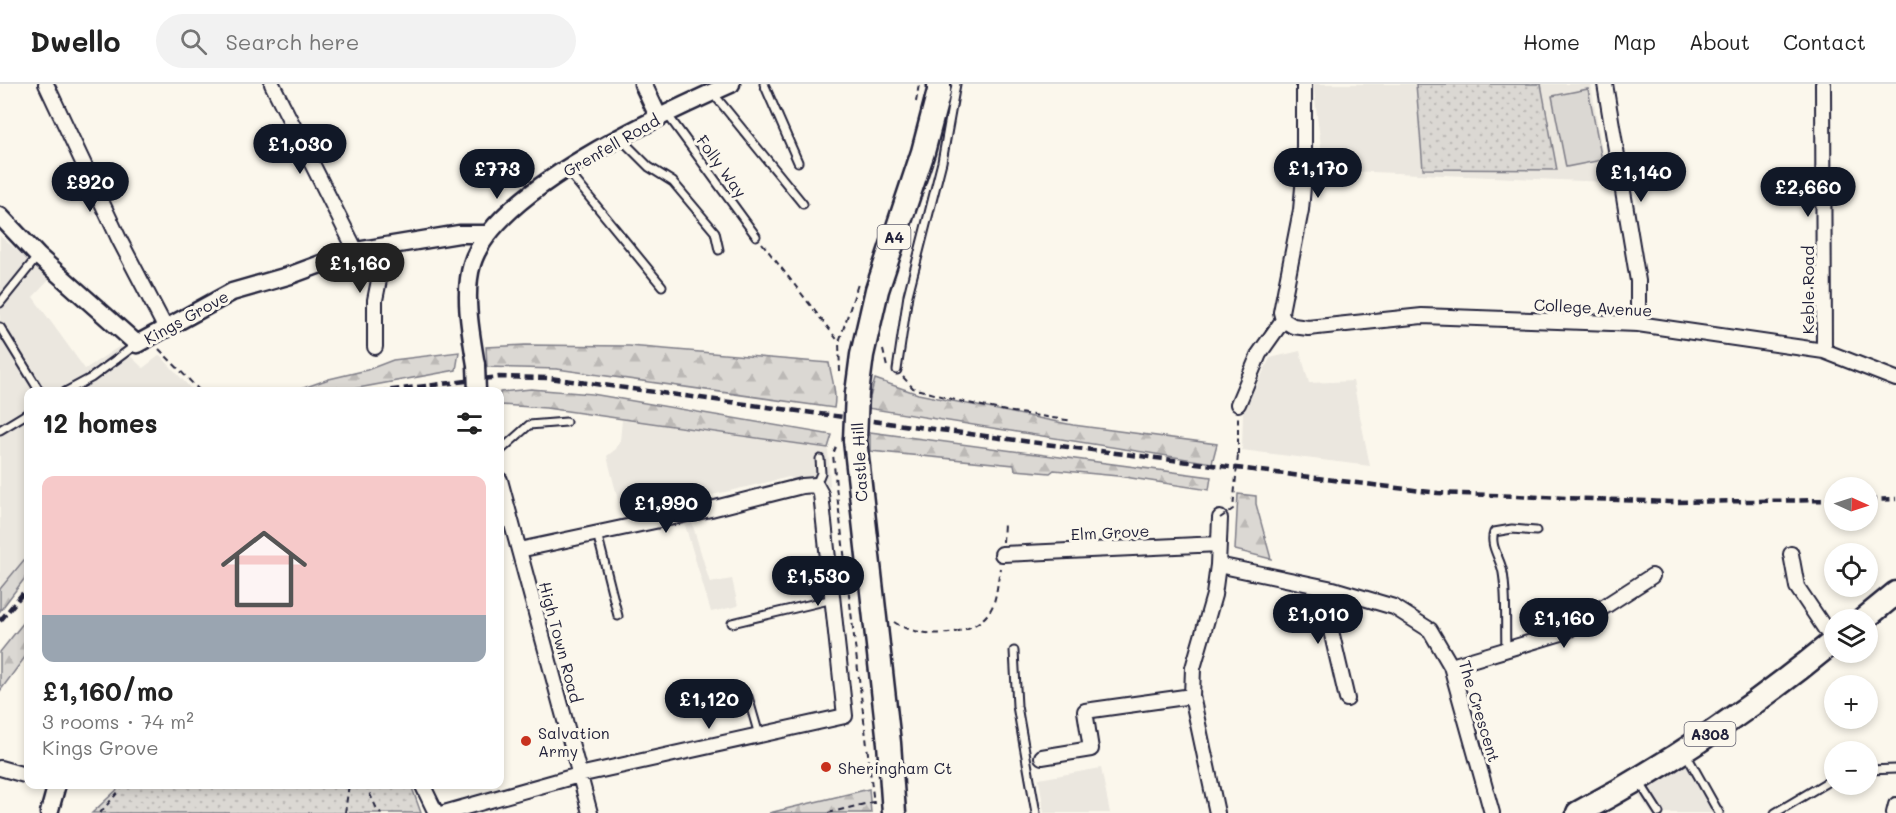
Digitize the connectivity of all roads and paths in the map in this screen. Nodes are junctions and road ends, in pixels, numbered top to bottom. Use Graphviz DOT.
graph roads {
  1 [pos="46,84"];
  2 [pos="272,84"];
  3 [pos="643,84"];
  4 [pos="731,84"];
  5 [pos="764,84"];
  6 [pos="939,84"];
  7 [pos="956,84"];
  8 [pos="1304,84"];
  9 [pos="1605,84"];
  10 [pos="1823,84"];
  11 [pos="712,92"];
  12 [pos="662,115"];
  13 [pos="620,138"];
  14 [pos="798,162"];
  15 [pos="567,170"];
  16 [pos="803,204"];
  17 [pos="0,216"];
  18 [pos="488,234"];
  19 [pos="756,236"];
  20 [pos="386,245"];
  21 [pos="719,250"];
  22 [pos="356,251"];
  23 [pos="38,256"];
  24 [pos="662,286"];
  25 [pos="2,298"];
  26 [pos="1283,320"];
  27 [pos="1638,324"];
  28 [pos="0,327"];
  29 [pos="165,327"];
  30 [pos="142,340"];
  31 [pos="839,342"];
  32 [pos="375,347"];
  33 [pos="1824,351"];
  34 [pos="897,370"];
  35 [pos="1896,379"];
  36 [pos="37,387"];
  37 [pos="74,387"];
  38 [pos="195,387"];
  39 [pos="477,387"];
  40 [pos="1238,404"];
  41 [pos="24,415"];
  42 [pos="566,422"];
  43 [pos="1073,422"];
  44 [pos="0,430"];
  45 [pos="846,442"];
  46 [pos="504,447"];
  47 [pos="820,459"];
  48 [pos="818,490"];
  49 [pos="504,495"];
  50 [pos="1220,518"];
  51 [pos="1004,523"];
  52 [pos="1536,531"];
  53 [pos="597,533"];
  54 [pos="1219,544"];
  55 [pos="519,550"];
  56 [pos="1002,554"];
  57 [pos="1791,554"];
  58 [pos="1218,565"];
  59 [pos="1652,576"];
  60 [pos="1333,589"];
  61 [pos="833,599"];
  62 [pos="1893,601"];
  63 [pos="1878,610"];
  64 [pos="889,614"];
  65 [pos="618,616"];
  66 [pos="732,623"];
  67 [pos="1824,626"];
  68 [pos="1506,649"];
  69 [pos="1824,649"];
  70 [pos="1014,651"];
  71 [pos="1451,666"];
  72 [pos="1192,696"];
  73 [pos="748,697"];
  74 [pos="1347,699"];
  75 [pos="759,735"];
  76 [pos="1684,752"];
  77 [pos="1042,757"];
  78 [pos="0,768"];
  79 [pos="1896,769"];
  80 [pos="1878,770"];
  81 [pos="24,775"];
  82 [pos="579,775"];
  83 [pos="1639,780"];
  84 [pos="1824,784"];
  85 [pos="53,789"];
  86 [pos="121,789"];
  87 [pos="348,789"];
  88 [pos="367,789"];
  89 [pos="424,789"];
  90 [pos="873,802"];
  91 [pos="1896,805"];
  92 [pos="49,813"];
  93 [pos="100,813"];
  94 [pos="345,813"];
  95 [pos="381,813"];
  96 [pos="436,813"];
  97 [pos="444,813"];
  98 [pos="590,813"];
  99 [pos="828,813"];
  100 [pos="875,813"];
  101 [pos="894,813"];
  102 [pos="1036,813"];
  103 [pos="1217,813"];
  104 [pos="1492,813"];
  105 [pos="1578,813"];
  106 [pos="1659,813"];
  107 [pos="1719,813"];
  108 [pos="1775,813"];
  109 [pos="1894,813"];
  1 -- 29 [label="street"];
  2 -- 22 [label="street"];
  3 -- 12 [label="street"];
  4 -- 11 [label="street, Grenfell Road"];
  5 -- 14 [label="lane"];
  6 -- 45 [label="main road, Castle Hill / A4, bridge"];
  7 -- 34 [label="lane"];
  8 -- 26 [label="street"];
  9 -- 27 [label="street"];
  10 -- 33 [label="street, Keble Road"];
  11 -- 12 [label="street, Grenfell Road"];
  11 -- 16 [label="lane"];
  12 -- 13 [label="street, Grenfell Road"];
  12 -- 19 [label="lane, Folly Way"];
  13 -- 15 [label="street, Grenfell Road"];
  13 -- 21 [label="lane"];
  15 -- 18 [label="street, Grenfell Road"];
  15 -- 24 [label="lane"];
  17 -- 23 [label="street"];
  18 -- 20 [label="street, Kings Grove"];
  18 -- 39 [label="street, Grenfell Road, bridge"];
  19 -- 31 [label="path"];
  20 -- 22 [label="street, Kings Grove"];
  20 -- 32 [label="street"];
  22 -- 29 [label="street, Kings Grove"];
  23 -- 25 [label="lane"];
  23 -- 30 [label="street"];
  26 -- 27 [label="street, College Avenue"];
  26 -- 40 [label="street"];
  27 -- 33 [label="street, College Avenue"];
  28 -- 36 [label="lane"];
  29 -- 30 [label="street, Kings Grove"];
  30 -- 37 [label="lane, Kings Grove"];
  30 -- 38 [label="path"];
  33 -- 35 [label="street, College Avenue"];
  34 -- 43 [label="path"];
  40 -- 50 [label="path, bridge"];
  41 -- 44 [label="lane"];
  42 -- 46 [label="lane"];
  45 -- 90 [label="path"];
  45 -- 101 [label="main road, Castle Hill / A4"];
  47 -- 48 [label="lane"];
  48 -- 53 [label="street"];
  48 -- 61 [label="street"];
  49 -- 55 [label="street, High Town Road"];
  50 -- 54 [label="street"];
  51 -- 56 [label="path"];
  52 -- 68 [label="lane"];
  53 -- 55 [label="street"];
  53 -- 65 [label="lane"];
  54 -- 56 [label="street, Elm Grove"];
  54 -- 58 [label="street"];
  55 -- 82 [label="street, High Town Road"];
  56 -- 64 [label="path"];
  57 -- 67 [label="street"];
  58 -- 60 [label="street, The Crescent"];
  58 -- 72 [label="street"];
  59 -- 68 [label="street"];
  60 -- 71 [label="street, The Crescent"];
  60 -- 74 [label="street"];
  61 -- 66 [label="lane"];
  61 -- 75 [label="street"];
  62 -- 63 [label="main road"];
  68 -- 71 [label="street"];
  69 -- 76 [label="main road, A308"];
  70 -- 102 [label="lane"];
  71 -- 104 [label="street, The Crescent"];
  72 -- 77 [label="street"];
  72 -- 103 [label="street"];
  73 -- 75 [label="lane"];
  75 -- 82 [label="street"];
  76 -- 83 [label="main road, A308"];
  76 -- 107 [label="lane"];
  78 -- 81 [label="street"];
  79 -- 80 [label="lane"];
  82 -- 97 [label="street"];
  82 -- 98 [label="street, High Town Road"];
  83 -- 105 [label="main road, A308"];
  83 -- 106 [label="lane"];
  84 -- 108 [label="lane"];
  85 -- 92 [label="street"];
  86 -- 93 [label="path"];
  87 -- 94 [label="path"];
  88 -- 95 [label="path"];
  89 -- 96 [label="street"];
  90 -- 99 [label="path"];
  90 -- 100 [label="path"];
  91 -- 109 [label="street"];
}
